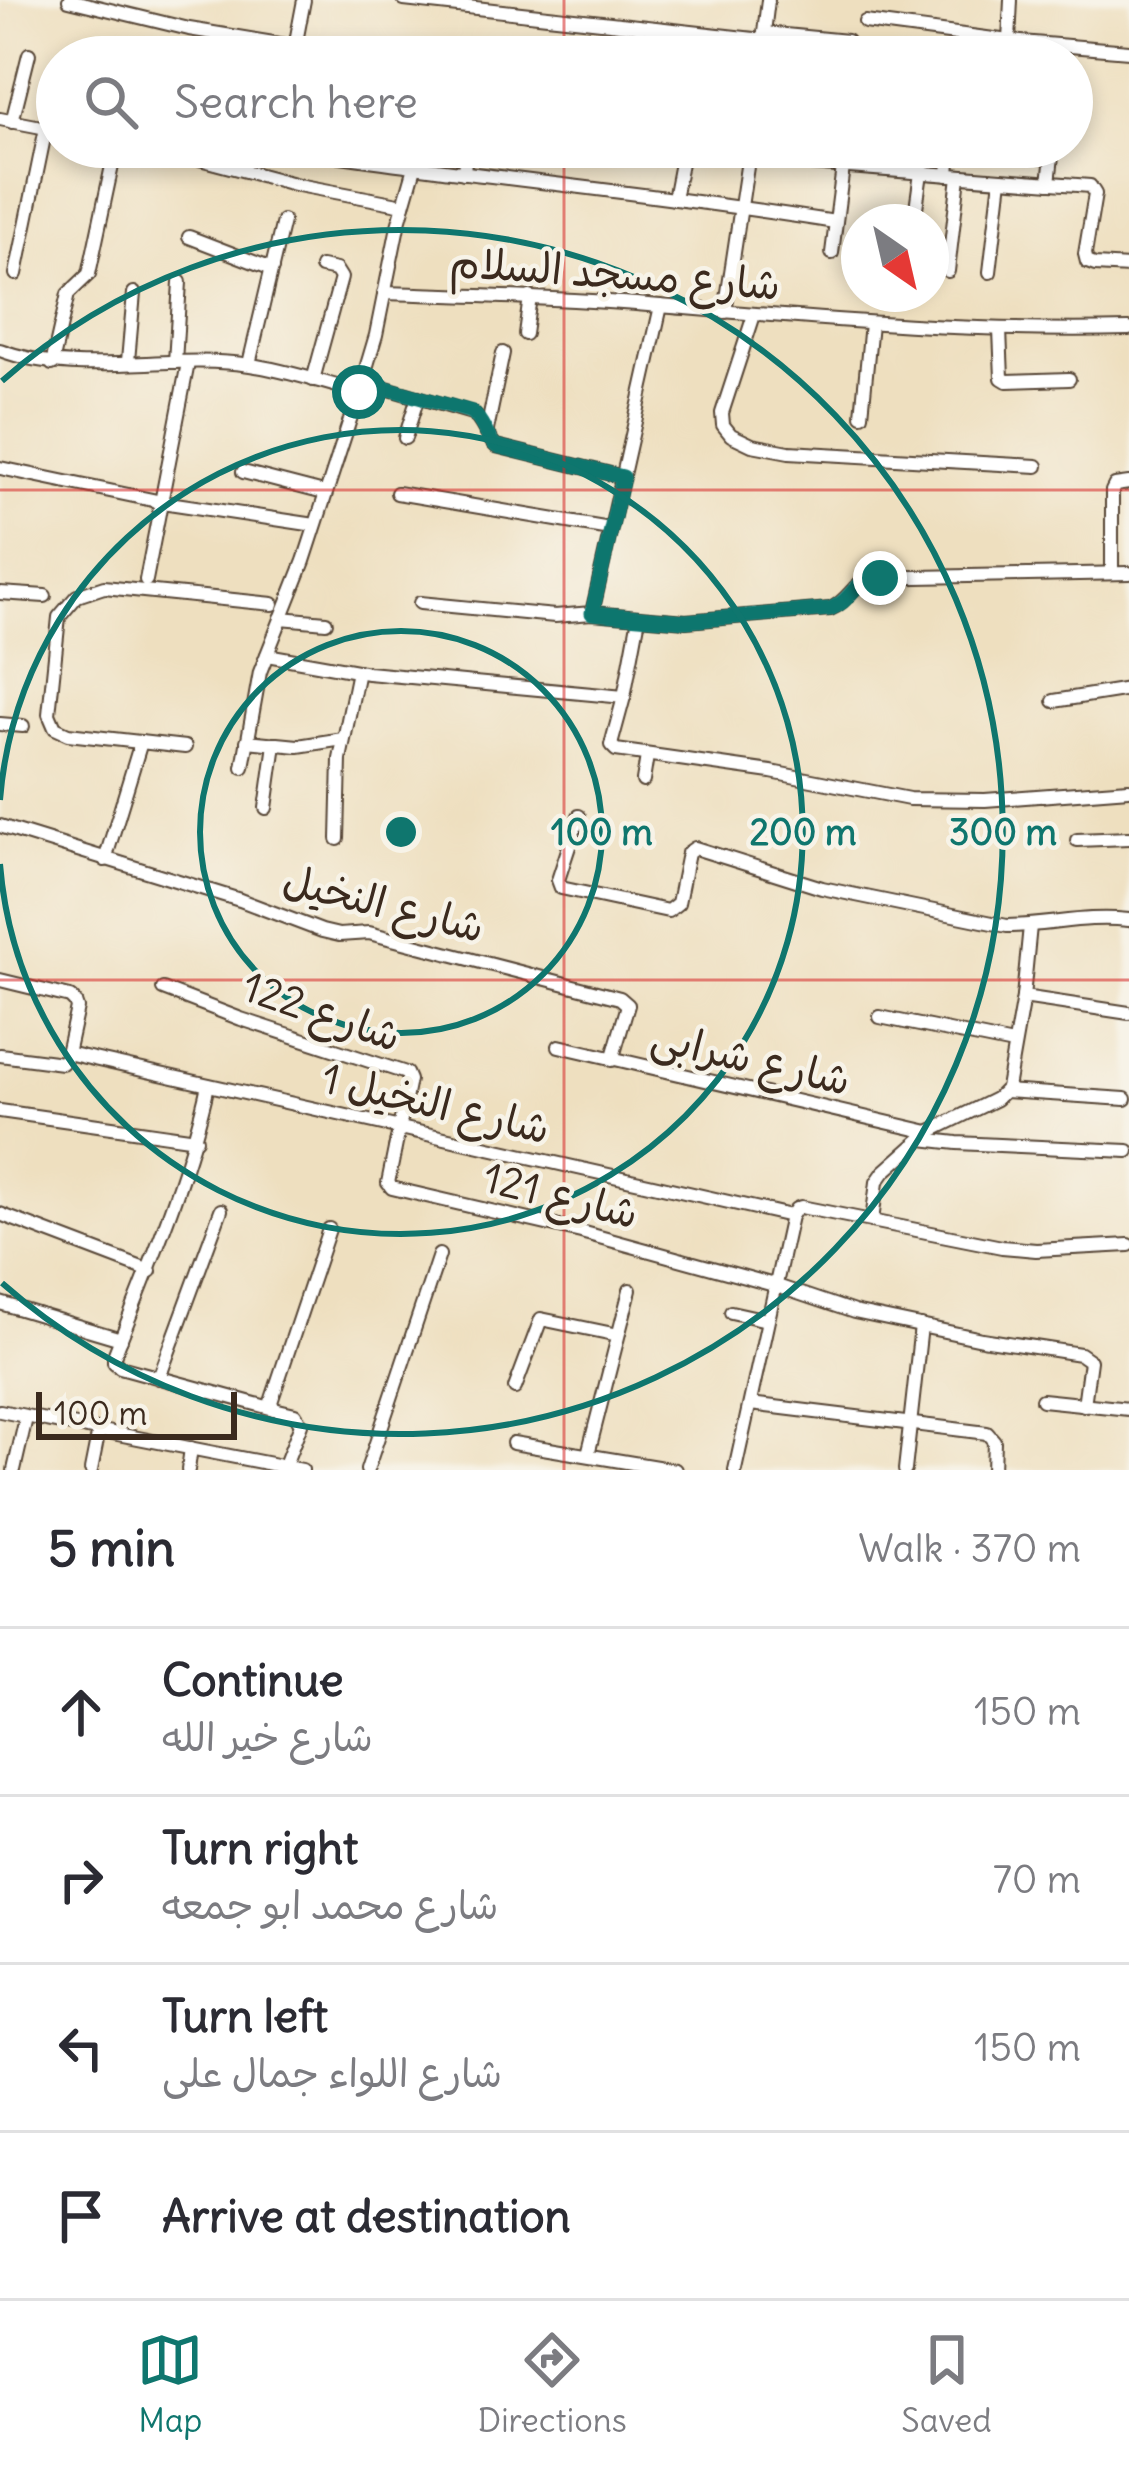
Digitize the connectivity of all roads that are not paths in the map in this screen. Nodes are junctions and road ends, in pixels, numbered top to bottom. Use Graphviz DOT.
graph roads {
  1 [pos="69,0"];
  2 [pos="304,0"];
  3 [pos="404,0"];
  4 [pos="768,0"];
  5 [pos="1011,0"];
  6 [pos="482,3"];
  7 [pos="865,22"];
  8 [pos="233,36"];
  9 [pos="297,36"];
  10 [pos="764,36"];
  11 [pos="971,36"];
  12 [pos="1009,36"];
  13 [pos="1093,49"];
  14 [pos="1129,52"];
  15 [pos="29,53"];
  16 [pos="5,120"];
  17 [pos="36,126"];
  18 [pos="0,135"];
  19 [pos="42,168"];
  20 [pos="112,168"];
  21 [pos="234,168"];
  22 [pos="415,168"];
  23 [pos="423,168"];
  24 [pos="464,168"];
  25 [pos="680,168"];
  26 [pos="747,168"];
  27 [pos="846,168"];
  28 [pos="858,168"];
  29 [pos="952,168"];
  30 [pos="1051,168"];
  31 [pos="464,173"];
  32 [pos="921,173"];
  33 [pos="953,176"];
  34 [pos="1001,179"];
  35 [pos="1049,182"];
  36 [pos="674,199"];
  37 [pos="917,204"];
  38 [pos="404,205"];
  39 [pos="741,206"];
  40 [pos="283,221"];
  41 [pos="835,222"];
  42 [pos="189,237"];
  43 [pos="949,252"];
  44 [pos="832,253"];
  45 [pos="1129,266"];
  46 [pos="321,267"];
  47 [pos="272,269"];
  48 [pos="990,272"];
  49 [pos="16,274"];
  50 [pos="180,282"];
  51 [pos="134,293"];
  52 [pos="384,293"];
  53 [pos="530,297"];
  54 [pos="661,306"];
  55 [pos="725,312"];
  56 [pos="754,315"];
  57 [pos="871,323"];
  58 [pos="1129,329"];
  59 [pos="1000,330"];
  60 [pos="525,334"];
  61 [pos="0,350"];
  62 [pos="503,353"];
  63 [pos="128,361"];
  64 [pos="182,362"];
  65 [pos="52,364"];
  66 [pos="249,364"];
  67 [pos="1069,379"];
  68 [pos="313,380"];
  69 [pos="361,386"];
  70 [pos="418,397"];
  71 [pos="862,415"];
  72 [pos="487,431"];
  73 [pos="405,438"];
  74 [pos="1037,466"];
  75 [pos="0,467"];
  76 [pos="243,472"];
  77 [pos="623,477"];
  78 [pos="1129,483"];
  79 [pos="324,493"];
  80 [pos="397,493"];
  81 [pos="162,502"];
  82 [pos="314,525"];
  83 [pos="610,529"];
  84 [pos="1112,573"];
  85 [pos="1129,573"];
  86 [pos="146,580"];
  87 [pos="0,593"];
  88 [pos="45,596"];
  89 [pos="420,603"];
  90 [pos="273,604"];
  91 [pos="592,613"];
  92 [pos="639,617"];
  93 [pos="281,618"];
  94 [pos="326,622"];
  95 [pos="267,655"];
  96 [pos="358,671"];
  97 [pos="1129,689"];
  98 [pos="624,698"];
  99 [pos="1054,701"];
  100 [pos="0,724"];
  101 [pos="23,726"];
  102 [pos="343,739"];
  103 [pos="247,740"];
  104 [pos="141,742"];
  105 [pos="275,745"];
  106 [pos="185,747"];
  107 [pos="646,756"];
  108 [pos="243,767"];
  109 [pos="643,781"];
  110 [pos="1129,788"];
  111 [pos="266,808"];
  112 [pos="579,816"];
  113 [pos="0,826"];
  114 [pos="1129,838"];
  115 [pos="338,839"];
  116 [pos="1077,840"];
  117 [pos="105,860"];
  118 [pos="1129,920"];
  119 [pos="1030,926"];
  120 [pos="0,980"];
  121 [pos="163,989"];
  122 [pos="1023,998"];
  123 [pos="1129,1012"];
  124 [pos="880,1017"];
  125 [pos="1013,1044"];
  126 [pos="559,1046"];
  127 [pos="68,1053"];
  128 [pos="0,1055"];
  129 [pos="612,1060"];
  130 [pos="208,1085"];
  131 [pos="1005,1091"];
  132 [pos="1126,1099"];
  133 [pos="0,1111"];
  134 [pos="400,1129"];
  135 [pos="926,1135"];
  136 [pos="196,1138"];
  137 [pos="1128,1150"];
  138 [pos="221,1210"];
  139 [pos="0,1214"];
  140 [pos="791,1216"];
  141 [pos="872,1221"];
  142 [pos="329,1229"];
  143 [pos="1129,1245"];
  144 [pos="440,1255"];
  145 [pos="150,1270"];
  146 [pos="774,1285"];
  147 [pos="630,1290"];
  148 [pos="0,1303"];
  149 [pos="731,1312"];
  150 [pos="767,1320"];
  151 [pos="921,1326"];
  152 [pos="618,1335"];
  153 [pos="121,1339"];
  154 [pos="159,1378"];
  155 [pos="515,1388"];
  156 [pos="1042,1400"];
  157 [pos="750,1404"];
  158 [pos="1084,1406"];
  159 [pos="274,1409"];
  160 [pos="1129,1409"];
  161 [pos="0,1412"];
  162 [pos="26,1418"];
  163 [pos="909,1424"];
  164 [pos="99,1430"];
  165 [pos="513,1443"];
  166 [pos="191,1448"];
  167 [pos="588,1454"];
  168 [pos="284,1468"];
  169 [pos="14,1470"];
  170 [pos="91,1470"];
  171 [pos="188,1470"];
  172 [pos="302,1470"];
  173 [pos="367,1470"];
  174 [pos="675,1470"];
  175 [pos="735,1470"];
  176 [pos="905,1470"];
  177 [pos="993,1470"];
  1 -- 8 [label="street"];
  2 -- 9 [label="street"];
  3 -- 6 [label="street"];
  4 -- 10 [label="street"];
  5 -- 12 [label="street"];
  6 -- 10 [label="street"];
  7 -- 11 [label="street"];
  13 -- 14 [label="street"];
  15 -- 16 [label="street"];
  16 -- 17 [label="street"];
  16 -- 18 [label="street"];
  19 -- 49 [label="street"];
  20 -- 65 [label="street"];
  21 -- 38 [label="street"];
  22 -- 38 [label="street"];
  23 -- 31 [label="street"];
  24 -- 31 [label="street"];
  25 -- 36 [label="street"];
  26 -- 39 [label="street"];
  27 -- 41 [label="street"];
  28 -- 32 [label="street"];
  29 -- 33 [label="street"];
  30 -- 35 [label="street"];
  31 -- 36 [label="street"];
  32 -- 33 [label="street"];
  32 -- 37 [label="street"];
  33 -- 34 [label="street"];
  33 -- 43 [label="street"];
  34 -- 35 [label="street"];
  34 -- 48 [label="street"];
  35 -- 45 [label="street"];
  36 -- 39 [label="street"];
  38 -- 52 [label="street"];
  39 -- 41 [label="street"];
  39 -- 55 [label="street"];
  40 -- 47 [label="street"];
  41 -- 44 [label="street"];
  42 -- 47 [label="street"];
  46 -- 68 [label="street"];
  47 -- 66 [label="street"];
  50 -- 64 [label="street"];
  51 -- 63 [label="street"];
  52 -- 53 [label="street, شارع مسجد السلام"];
  52 -- 69 [label="street"];
  53 -- 54 [label="street, شارع مسجد السلام"];
  53 -- 60 [label="street"];
  54 -- 55 [label="street, شارع مسجد السلام"];
  54 -- 77 [label="street"];
  55 -- 56 [label="street, شارع مسجد السلام"];
  56 -- 57 [label="street, شارع مسجد السلام"];
  56 -- 74 [label="street"];
  57 -- 59 [label="street, شارع مسجد السلام"];
  57 -- 71 [label="street"];
  58 -- 59 [label="street, شارع مسجد السلام"];
  59 -- 67 [label="street"];
  61 -- 65 [label="street"];
  62 -- 72 [label="street"];
  63 -- 64 [label="street"];
  63 -- 65 [label="street"];
  64 -- 66 [label="street"];
  64 -- 81 [label="street"];
  66 -- 68 [label="street"];
  68 -- 69 [label="street"];
  69 -- 70 [label="street"];
  69 -- 79 [label="street"];
  70 -- 72 [label="street"];
  70 -- 73 [label="street"];
  72 -- 77 [label="street"];
  75 -- 81 [label="street"];
  76 -- 79 [label="street"];
  77 -- 83 [label="street"];
  78 -- 84 [label="street"];
  79 -- 82 [label="street"];
  80 -- 83 [label="street"];
  81 -- 82 [label="street"];
  81 -- 86 [label="street"];
  82 -- 93 [label="street"];
  83 -- 91 [label="street"];
  84 -- 85 [label="street"];
  84 -- 92 [label="street"];
  87 -- 88 [label="street"];
  89 -- 91 [label="street"];
  90 -- 104 [label="street"];
  91 -- 92 [label="street"];
  92 -- 98 [label="street"];
  93 -- 94 [label="street"];
  93 -- 95 [label="street"];
  95 -- 96 [label="street"];
  95 -- 103 [label="street"];
  96 -- 98 [label="street"];
  96 -- 102 [label="street"];
  97 -- 99 [label="street"];
  98 -- 107 [label="street"];
  100 -- 101 [label="street"];
  102 -- 105 [label="street"];
  102 -- 115 [label="street"];
  103 -- 105 [label="street"];
  103 -- 108 [label="street"];
  104 -- 106 [label="street"];
  104 -- 117 [label="street"];
  105 -- 111 [label="street"];
  107 -- 109 [label="street"];
  107 -- 110 [label="street"];
  112 -- 119 [label="street"];
  113 -- 117 [label="street, شارع النخيل"];
  114 -- 116 [label="street"];
  117 -- 129 [label="street, شارع النخيل"];
  118 -- 119 [label="street"];
  119 -- 122 [label="street"];
  120 -- 127 [label="street"];
  121 -- 134 [label="street, شارع 122"];
  122 -- 123 [label="street"];
  122 -- 125 [label="street"];
  124 -- 125 [label="street"];
  125 -- 131 [label="street"];
  126 -- 129 [label="street, شارع شرابى"];
  127 -- 128 [label="street, شارع النخيل 1"];
  127 -- 130 [label="street, شارع النخيل 1"];
  129 -- 135 [label="street, شارع شرابى"];
  130 -- 134 [label="street, شارع النخيل 1"];
  130 -- 136 [label="street"];
  131 -- 132 [label="street"];
  131 -- 135 [label="street"];
  133 -- 136 [label="street"];
  134 -- 140 [label="street, شارع النخيل 1"];
  134 -- 146 [label="street, شارع 121"];
  135 -- 137 [label="street, شارع شرابى"];
  135 -- 141 [label="street"];
  136 -- 145 [label="street"];
  138 -- 154 [label="street"];
  139 -- 145 [label="street"];
  140 -- 141 [label="street, شارع النخيل 1"];
  140 -- 146 [label="street"];
  141 -- 143 [label="street"];
  142 -- 159 [label="street"];
  144 -- 173 [label="street"];
  145 -- 153 [label="street"];
  146 -- 150 [label="street"];
  146 -- 151 [label="street"];
  147 -- 152 [label="street"];
  148 -- 153 [label="street"];
  149 -- 150 [label="street"];
  150 -- 157 [label="street"];
  151 -- 158 [label="street"];
  151 -- 163 [label="street"];
  152 -- 155 [label="street"];
  152 -- 167 [label="street"];
  153 -- 154 [label="street"];
  154 -- 159 [label="street"];
  156 -- 158 [label="street"];
  157 -- 163 [label="street"];
  157 -- 175 [label="street"];
  158 -- 160 [label="street"];
  159 -- 168 [label="street"];
  161 -- 162 [label="street"];
  162 -- 164 [label="street"];
  162 -- 169 [label="street"];
  163 -- 176 [label="street"];
  163 -- 177 [label="street"];
  164 -- 166 [label="street"];
  164 -- 170 [label="street"];
  165 -- 167 [label="street"];
  166 -- 168 [label="street"];
  166 -- 171 [label="street"];
  167 -- 174 [label="street"];
  168 -- 172 [label="street"];
}
